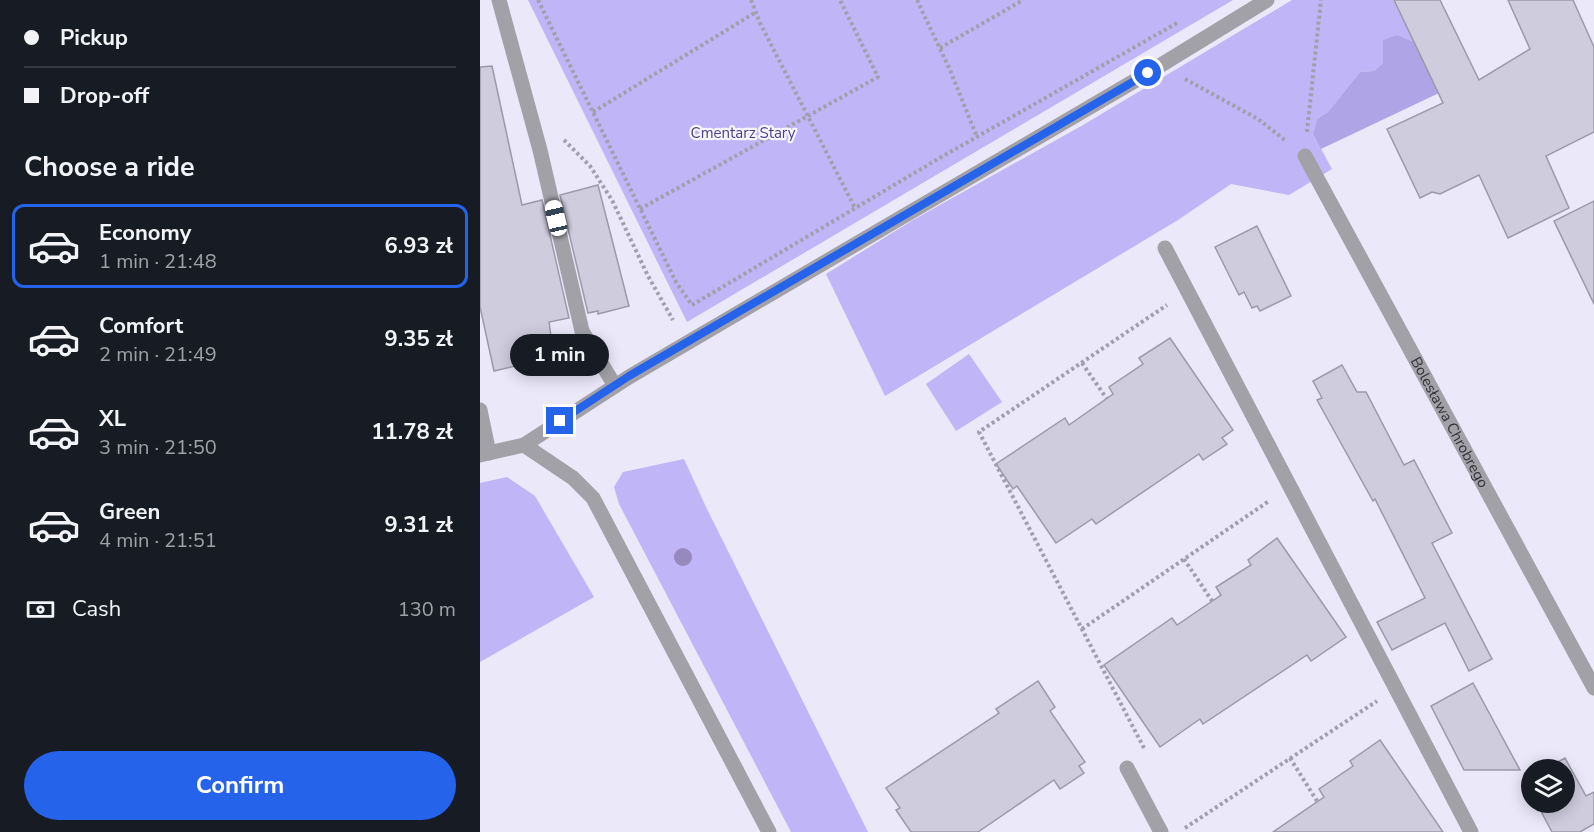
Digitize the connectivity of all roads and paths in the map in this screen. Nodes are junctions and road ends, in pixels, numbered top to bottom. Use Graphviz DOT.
graph roads {
  1 [pos="499,0"];
  2 [pos="537,0"];
  3 [pos="751,0"];
  4 [pos="840,0"];
  5 [pos="917,0"];
  6 [pos="1023,0"];
  7 [pos="1268,0"];
  8 [pos="1321,0"];
  9 [pos="756,12"];
  10 [pos="1181,21"];
  11 [pos="940,48"];
  12 [pos="1148,73"];
  13 [pos="593,112"];
  14 [pos="809,117"];
  15 [pos="558,133"];
  16 [pos="977,137"];
  17 [pos="1305,156"];
  18 [pos="991,165"];
  19 [pos="855,208"];
  20 [pos="640,209"];
  21 [pos="1165,248"];
  22 [pos="1188,291"];
  23 [pos="674,320"];
  24 [pos="1082,363"];
  25 [pos="615,386"];
  26 [pos="1107,399"];
  27 [pos="480,410"];
  28 [pos="524,445"];
  29 [pos="485,454"];
  30 [pos="1290,487"];
  31 [pos="1184,559"];
  32 [pos="1212,601"];
  33 [pos="1082,629"];
  34 [pos="1594,688"];
  35 [pos="1395,689"];
  36 [pos="1144,750"];
  37 [pos="1290,758"];
  38 [pos="1127,768"];
  39 [pos="1317,801"];
  40 [pos="1180,818"];
  41 [pos="1185,830"];
  42 [pos="769,832"];
  43 [pos="1161,832"];
  44 [pos="1471,832"];
  1 -- 25 [label="street"];
  2 -- 13 [label="path"];
  3 -- 9 [label="path"];
  4 -- 14 [label="path"];
  5 -- 11 [label="path"];
  6 -- 11 [label="path"];
  7 -- 12 [label="street"];
  8 -- 17 [label="path"];
  9 -- 13 [label="path"];
  9 -- 14 [label="path"];
  10 -- 16 [label="path"];
  11 -- 16 [label="path"];
  12 -- 17 [label="path"];
  12 -- 18 [label="street"];
  13 -- 20 [label="path"];
  14 -- 19 [label="path"];
  14 -- 20 [label="path"];
  15 -- 23 [label="path"];
  16 -- 18 [label="path"];
  16 -- 19 [label="path"];
  17 -- 34 [label="street, Bolesława Chrobrego"];
  18 -- 25 [label="street"];
  19 -- 20 [label="path"];
  21 -- 22 [label="street"];
  22 -- 24 [label="path"];
  22 -- 30 [label="street"];
  24 -- 26 [label="path"];
  24 -- 33 [label="path"];
  25 -- 28 [label="street"];
  27 -- 29 [label="street"];
  28 -- 29 [label="street"];
  28 -- 42 [label="street"];
  30 -- 31 [label="path"];
  30 -- 35 [label="street"];
  31 -- 32 [label="path"];
  31 -- 33 [label="path"];
  33 -- 36 [label="path"];
  35 -- 37 [label="path"];
  35 -- 44 [label="street"];
  37 -- 39 [label="path"];
  37 -- 41 [label="path"];
  38 -- 43 [label="street"];
  40 -- 41 [label="path"];
}
